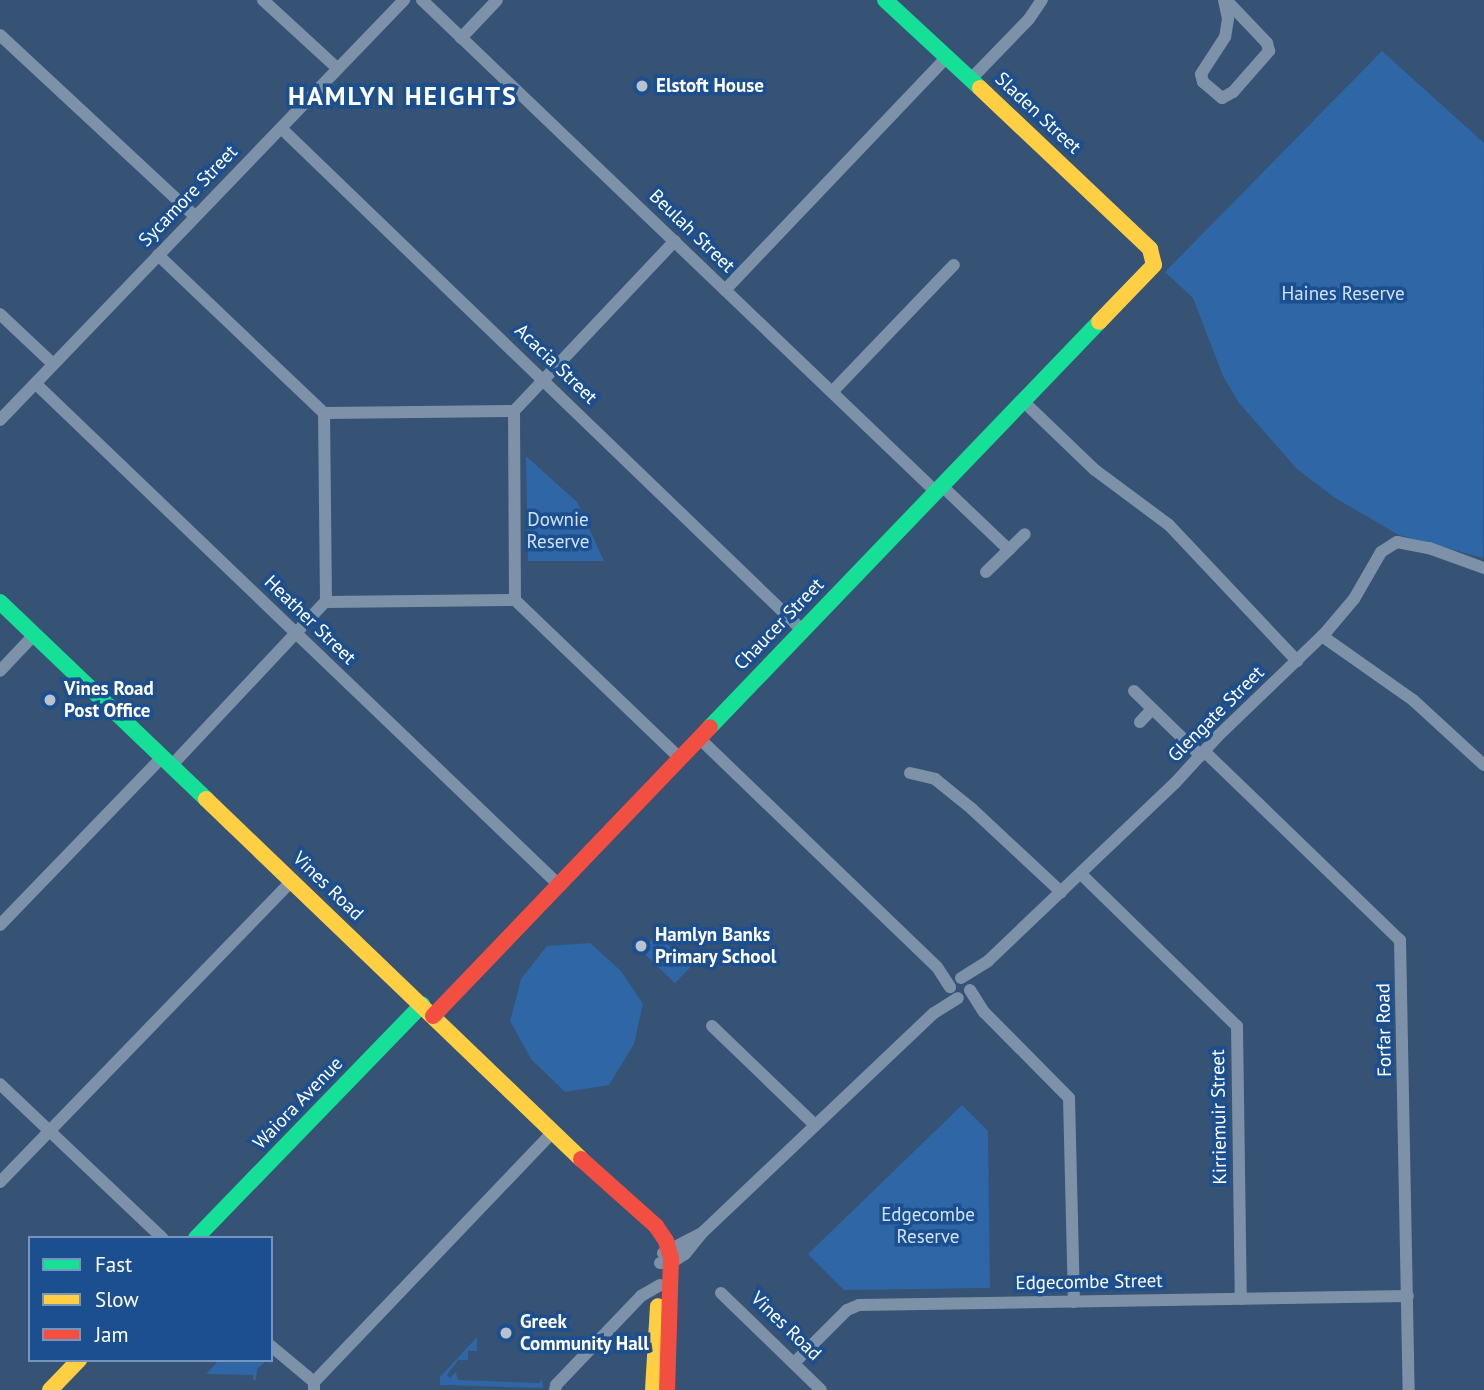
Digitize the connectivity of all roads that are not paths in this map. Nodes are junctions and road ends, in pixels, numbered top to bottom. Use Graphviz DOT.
graph roads {
  1 [pos="263,0"];
  2 [pos="404,0"];
  3 [pos="422,0"];
  4 [pos="497,0"];
  5 [pos="886,0"];
  6 [pos="1042,0"];
  7 [pos="1225,0"];
  8 [pos="0,35"];
  9 [pos="461,38"];
  10 [pos="947,57"];
  11 [pos="337,68"];
  12 [pos="971,79"];
  13 [pos="281,128"];
  14 [pos="195,216"];
  15 [pos="675,241"];
  16 [pos="158,255"];
  17 [pos="1155,262"];
  18 [pos="954,265"];
  19 [pos="725,290"];
  20 [pos="0,314"];
  21 [pos="53,364"];
  22 [pos="543,378"];
  23 [pos="36,383"];
  24 [pos="832,392"];
  25 [pos="1024,402"];
  26 [pos="514,411"];
  27 [pos="324,413"];
  28 [pos="0,420"];
  29 [pos="938,488"];
  30 [pos="1025,534"];
  31 [pos="1009,550"];
  32 [pos="1481,566"];
  33 [pos="986,572"];
  34 [pos="515,600"];
  35 [pos="0,602"];
  36 [pos="326,602"];
  37 [pos="802,630"];
  38 [pos="297,634"];
  39 [pos="34,635"];
  40 [pos="1322,636"];
  41 [pos="1297,661"];
  42 [pos="0,671"];
  43 [pos="1134,691"];
  44 [pos="1151,710"];
  45 [pos="1140,722"];
  46 [pos="699,738"];
  47 [pos="1203,754"];
  48 [pos="680,758"];
  49 [pos="167,761"];
  50 [pos="1484,765"];
  51 [pos="910,773"];
  52 [pos="1080,874"];
  53 [pos="292,881"];
  54 [pos="559,885"];
  55 [pos="1060,892"];
  56 [pos="0,925"];
  57 [pos="960,988"];
  58 [pos="428,1011"];
  59 [pos="712,1026"];
  60 [pos="0,1084"];
  61 [pos="815,1125"];
  62 [pos="49,1131"];
  63 [pos="554,1131"];
  64 [pos="0,1182"];
  65 [pos="201,1235"];
  66 [pos="158,1236"];
  67 [pos="665,1258"];
  68 [pos="660,1285"];
  69 [pos="721,1293"];
  70 [pos="1408,1296"];
  71 [pos="1241,1299"];
  72 [pos="1074,1302"];
  73 [pos="273,1348"];
  74 [pos="77,1362"];
  75 [pos="794,1363"];
  76 [pos="314,1386"];
  77 [pos="50,1390"];
  78 [pos="555,1390"];
  79 [pos="653,1390"];
  80 [pos="667,1390"];
  81 [pos="821,1390"];
  82 [pos="1409,1390"];
  1 -- 11 [label="street"];
  2 -- 11 [label="street, Sycamore Street"];
  3 -- 9 [label="street, Beulah Street"];
  4 -- 9 [label="street"];
  5 -- 10 [label="street, Sladen Street"];
  6 -- 12 [label="street"];
  7 -- 7 [label="street"];
  8 -- 14 [label="street"];
  9 -- 15 [label="street, Beulah Street"];
  10 -- 12 [label="street, Sladen Street"];
  10 -- 19 [label="street"];
  11 -- 13 [label="street, Sycamore Street"];
  12 -- 17 [label="street, Sladen Street"];
  13 -- 14 [label="street, Sycamore Street"];
  13 -- 22 [label="street, Acacia Street"];
  14 -- 16 [label="street, Sycamore Street"];
  15 -- 19 [label="street, Beulah Street"];
  15 -- 22 [label="street"];
  16 -- 21 [label="street, Sycamore Street"];
  16 -- 27 [label="street"];
  17 -- 25 [label="street, Chaucer Street"];
  18 -- 24 [label="street"];
  19 -- 24 [label="street, Beulah Street"];
  20 -- 21 [label="street"];
  21 -- 23 [label="street, Sycamore Street"];
  22 -- 26 [label="street"];
  22 -- 37 [label="street, Acacia Street"];
  23 -- 28 [label="street, Sycamore Street"];
  23 -- 38 [label="street, Heather Street"];
  24 -- 29 [label="street, Beulah Street"];
  25 -- 29 [label="street, Chaucer Street"];
  25 -- 41 [label="street"];
  26 -- 27 [label="street"];
  26 -- 34 [label="street"];
  27 -- 36 [label="street"];
  29 -- 31 [label="street, Beulah Street"];
  29 -- 37 [label="street, Chaucer Street"];
  30 -- 31 [label="street"];
  31 -- 33 [label="street"];
  32 -- 40 [label="street, Glengate Street"];
  34 -- 36 [label="street"];
  34 -- 48 [label="street"];
  35 -- 39 [label="street, Vines Road"];
  36 -- 38 [label="street"];
  37 -- 46 [label="street, Chaucer Street"];
  38 -- 49 [label="street"];
  38 -- 54 [label="street, Heather Street"];
  39 -- 42 [label="street"];
  39 -- 49 [label="street, Vines Road"];
  40 -- 41 [label="street, Glengate Street"];
  40 -- 50 [label="street"];
  41 -- 47 [label="street, Glengate Street"];
  43 -- 44 [label="street, Forfar Road"];
  44 -- 45 [label="street"];
  44 -- 47 [label="street, Forfar Road"];
  46 -- 48 [label="street, Chaucer Street"];
  46 -- 57 [label="street"];
  47 -- 52 [label="street, Glengate Street"];
  47 -- 70 [label="street, Forfar Road"];
  48 -- 54 [label="street, Chaucer Street"];
  49 -- 53 [label="street, Vines Road"];
  49 -- 56 [label="street"];
  51 -- 55 [label="street"];
  52 -- 55 [label="street, Glengate Street"];
  52 -- 71 [label="street, Kirriemuir Street"];
  53 -- 58 [label="street, Vines Road"];
  53 -- 62 [label="street"];
  54 -- 58 [label="street, Chaucer Street"];
  55 -- 57 [label="street, Glengate Street"];
  57 -- 61 [label="street, Glengate Street"];
  57 -- 72 [label="street"];
  58 -- 63 [label="street, Vines Road"];
  58 -- 65 [label="street, Waiora Avenue"];
  59 -- 61 [label="street"];
  60 -- 62 [label="street"];
  61 -- 67 [label="street, Glengate Street"];
  62 -- 64 [label="street"];
  62 -- 66 [label="street"];
  63 -- 67 [label="street, Vines Road"];
  63 -- 76 [label="street"];
  67 -- 68 [label="street"];
  67 -- 80 [label="street"];
  68 -- 78 [label="street"];
  68 -- 79 [label="street"];
  69 -- 75 [label="street, Vines Road"];
  70 -- 71 [label="street, Edgecombe Street"];
  70 -- 82 [label="street, Forfar Road"];
  71 -- 72 [label="street, Edgecombe Street"];
  72 -- 75 [label="street, Edgecombe Street"];
  73 -- 76 [label="street"];
  74 -- 77 [label="street"];
  75 -- 81 [label="street, Vines Road"];
}
